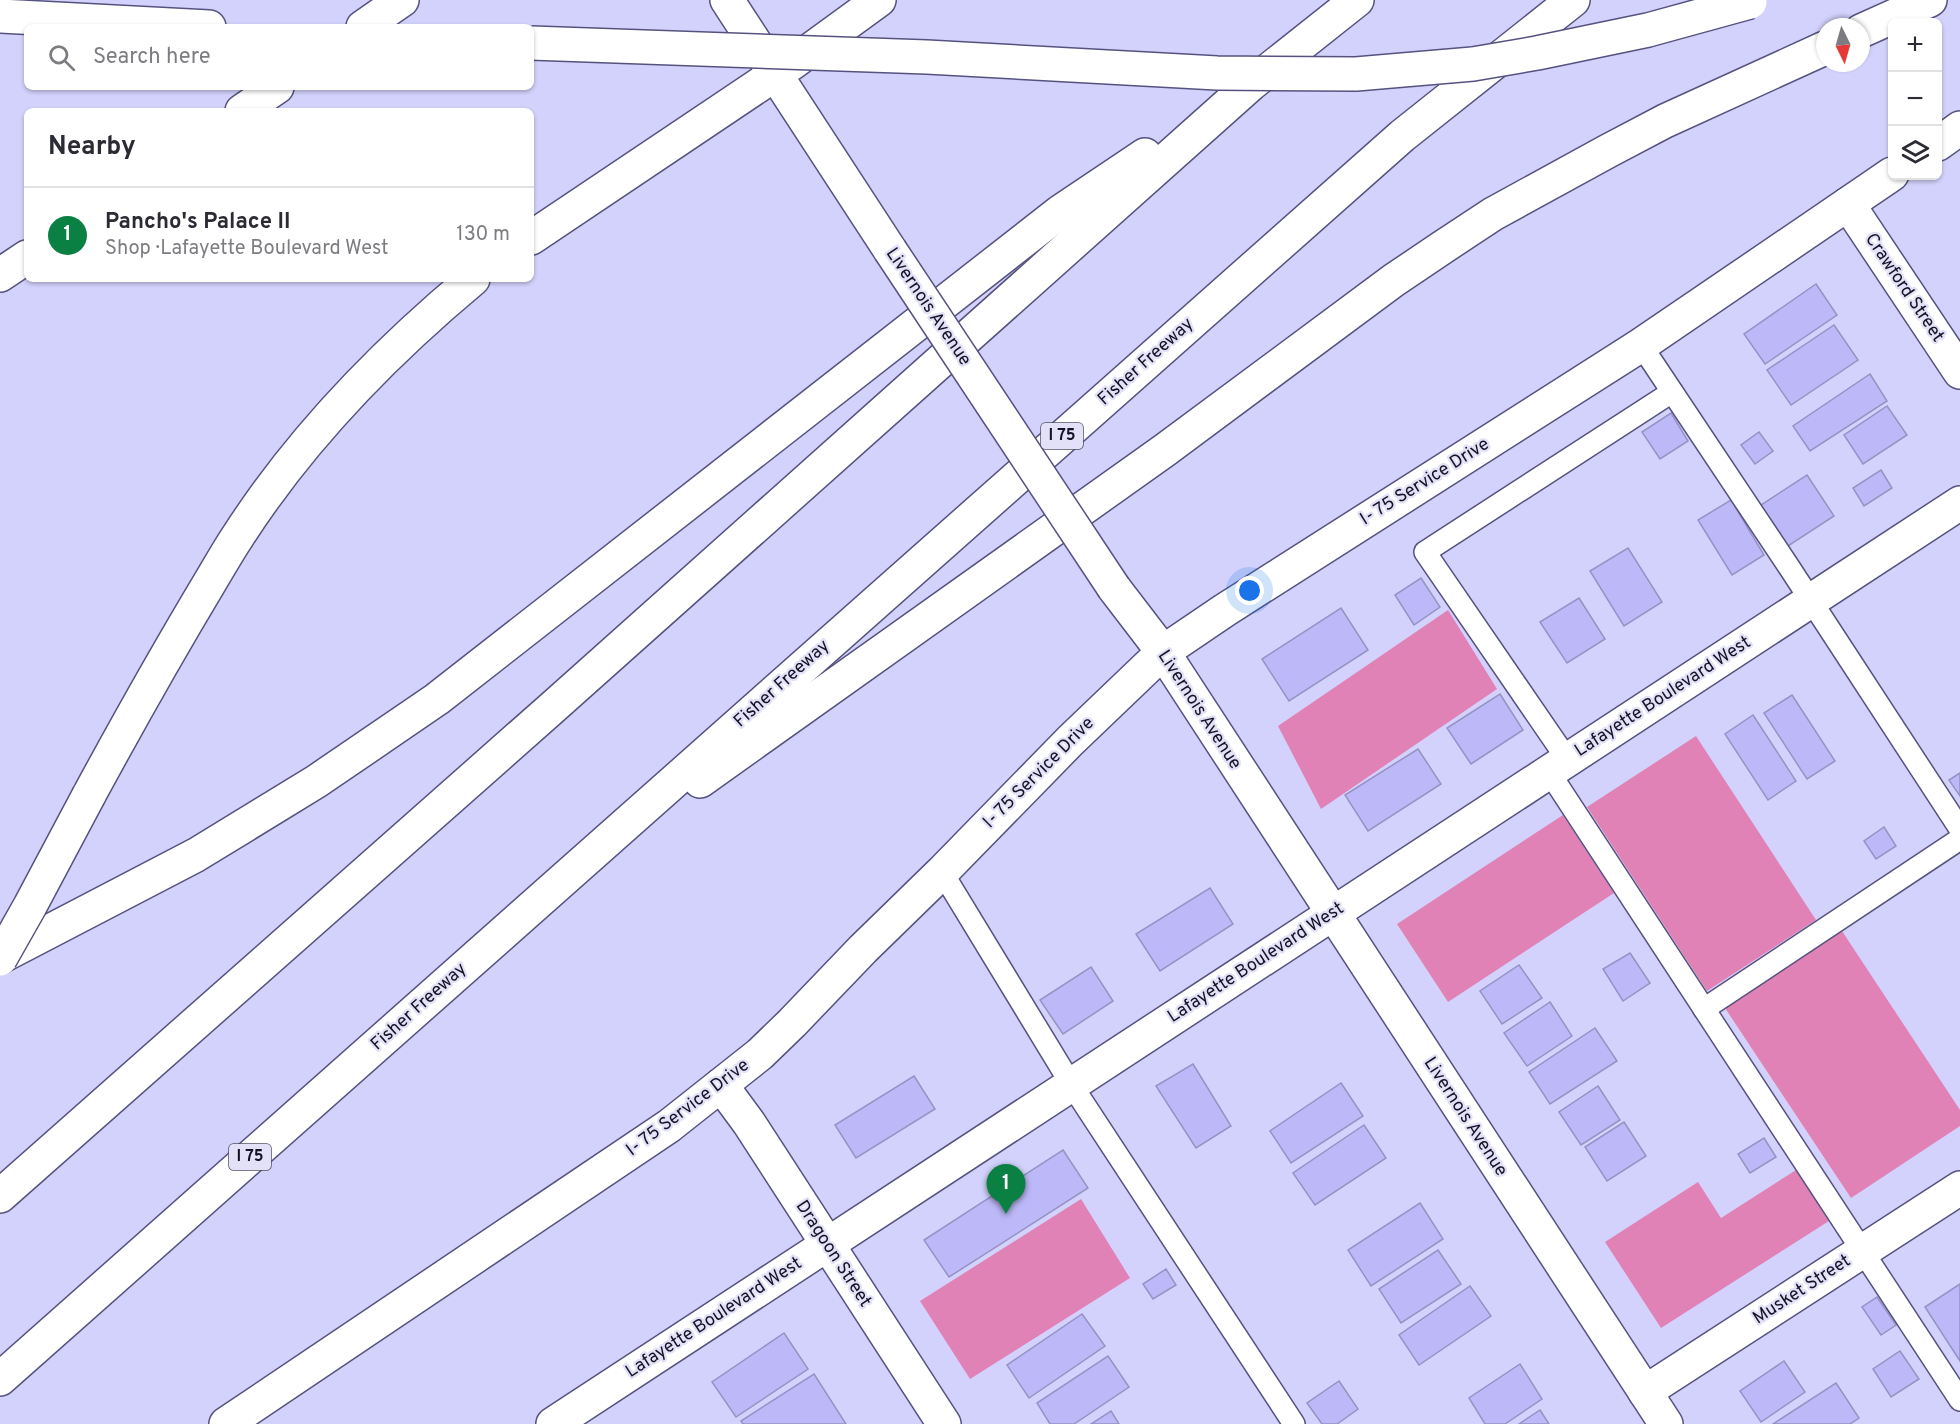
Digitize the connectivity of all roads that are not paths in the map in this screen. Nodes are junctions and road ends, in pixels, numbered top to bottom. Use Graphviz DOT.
graph roads {
  1 [pos="402,0"];
  2 [pos="726,0"];
  3 [pos="879,0"];
  4 [pos="1357,0"];
  5 [pos="1573,0"];
  6 [pos="1930,0"];
  7 [pos="1754,1"];
  8 [pos="0,16"];
  9 [pos="152,24"];
  10 [pos="367,24"];
  11 [pos="1870,28"];
  12 [pos="534,42"];
  13 [pos="1816,52"];
  14 [pos="774,75"];
  15 [pos="1251,84"];
  16 [pos="273,90"];
  17 [pos="246,108"];
  18 [pos="1960,128"];
  19 [pos="1942,141"];
  20 [pos="1888,177"];
  21 [pos="1848,204"];
  22 [pos="534,236"];
  23 [pos="24,259"];
  24 [pos="0,275"];
  25 [pos="470,282"];
  26 [pos="1641,345"];
  27 [pos="1960,372"];
  28 [pos="1672,392"];
  29 [pos="1960,503"];
  30 [pos="1811,600"];
  31 [pos="1163,652"];
  32 [pos="1558,766"];
  33 [pos="1960,829"];
  34 [pos="1960,839"];
  35 [pos="942,872"];
  36 [pos="559,882"];
  37 [pos="1332,914"];
  38 [pos="0,958"];
  39 [pos="1704,1009"];
  40 [pos="1071,1084"];
  41 [pos="721,1085"];
  42 [pos="1960,1188"];
  43 [pos="0,1196"];
  44 [pos="826,1244"];
  45 [pos="1862,1251"];
  46 [pos="0,1379"];
  47 [pos="1645,1392"];
  48 [pos="1960,1400"];
  49 [pos="566,1420"];
  50 [pos="226,1424"];
  51 [pos="944,1424"];
  52 [pos="1294,1424"];
  53 [pos="1666,1424"];
  1 -- 10 [label="main road"];
  2 -- 14 [label="main road, Livernois Avenue"];
  3 -- 14 [label="main road"];
  4 -- 15 [label="main road"];
  5 -- 36 [label="main road, Fisher Freeway / I 75"];
  6 -- 11 [label="main road"];
  7 -- 12 [label="main road, bridge"];
  8 -- 9 [label="main road"];
  13 -- 36 [label="main road"];
  14 -- 22 [label="main road"];
  14 -- 31 [label="main road, Livernois Avenue, bridge"];
  15 -- 38 [label="main road"];
  15 -- 43 [label="main road"];
  16 -- 17 [label="main road"];
  18 -- 19 [label="main road"];
  20 -- 21 [label="main road, I- 75 Service Drive"];
  21 -- 26 [label="main road, I- 75 Service Drive"];
  21 -- 27 [label="main road, Crawford Street"];
  23 -- 24 [label="main road"];
  25 -- 38 [label="main road, bridge"];
  26 -- 28 [label="lane"];
  26 -- 31 [label="main road, I- 75 Service Drive"];
  28 -- 30 [label="lane"];
  28 -- 32 [label="lane"];
  29 -- 30 [label="main road, Lafayette Boulevard West"];
  30 -- 32 [label="main road, Lafayette Boulevard West"];
  30 -- 33 [label="lane"];
  31 -- 35 [label="main road, I- 75 Service Drive"];
  31 -- 37 [label="main road, Livernois Avenue"];
  32 -- 37 [label="main road, Lafayette Boulevard West"];
  32 -- 39 [label="lane"];
  34 -- 39 [label="lane"];
  35 -- 40 [label="lane"];
  35 -- 41 [label="main road, I- 75 Service Drive"];
  36 -- 46 [label="main road, Fisher Freeway / I 75"];
  37 -- 40 [label="main road, Lafayette Boulevard West"];
  37 -- 47 [label="main road, Livernois Avenue"];
  39 -- 45 [label="lane"];
  40 -- 44 [label="main road, Lafayette Boulevard West"];
  40 -- 52 [label="lane"];
  41 -- 44 [label="main road, Dragoon Street"];
  41 -- 50 [label="main road, I- 75 Service Drive"];
  42 -- 45 [label="main road, Musket Street"];
  44 -- 49 [label="main road, Lafayette Boulevard West"];
  44 -- 51 [label="main road, Dragoon Street"];
  45 -- 47 [label="main road, Musket Street"];
  45 -- 48 [label="lane"];
  47 -- 53 [label="main road, Livernois Avenue"];
}
